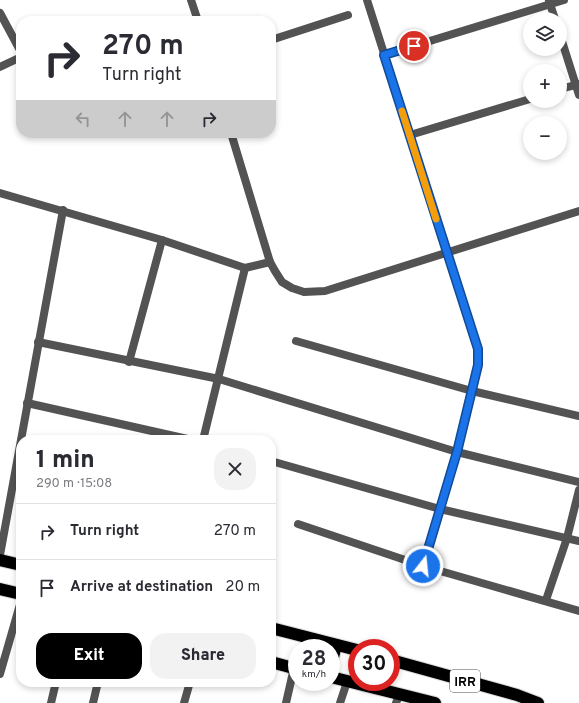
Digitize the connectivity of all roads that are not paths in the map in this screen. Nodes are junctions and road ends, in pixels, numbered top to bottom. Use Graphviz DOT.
graph roads {
  1 [pos="192,0"];
  2 [pos="367,0"];
  3 [pos="564,0"];
  4 [pos="550,2"];
  5 [pos="553,12"];
  6 [pos="0,13"];
  7 [pos="348,15"];
  8 [pos="197,16"];
  9 [pos="276,38"];
  10 [pos="16,43"];
  11 [pos="384,55"];
  12 [pos="567,55"];
  13 [pos="16,59"];
  14 [pos="0,67"];
  15 [pos="577,84"];
  16 [pos="567,87"];
  17 [pos="579,95"];
  18 [pos="523,101"];
  19 [pos="410,135"];
  20 [pos="233,138"];
  21 [pos="0,193"];
  22 [pos="63,210"];
  23 [pos="579,211"];
  24 [pos="162,240"];
  25 [pos="447,252"];
  26 [pos="270,262"];
  27 [pos="245,268"];
  28 [pos="296,341"];
  29 [pos="38,342"];
  30 [pos="129,362"];
  31 [pos="219,379"];
  32 [pos="472,391"];
  33 [pos="27,403"];
  34 [pos="579,416"];
  35 [pos="21,435"];
  36 [pos="170,435"];
  37 [pos="204,435"];
  38 [pos="457,452"];
  39 [pos="276,463"];
  40 [pos="16,465"];
  41 [pos="579,482"];
  42 [pos="579,490"];
  43 [pos="440,509"];
  44 [pos="298,524"];
  45 [pos="567,538"];
  46 [pos="579,541"];
  47 [pos="0,555"];
  48 [pos="0,560"];
  49 [pos="16,564"];
  50 [pos="423,566"];
  51 [pos="0,589"];
  52 [pos="16,593"];
  53 [pos="546,600"];
  54 [pos="579,611"];
  55 [pos="16,615"];
  56 [pos="276,629"];
  57 [pos="313,639"];
  58 [pos="2,653"];
  59 [pos="400,662"];
  60 [pos="276,663"];
  61 [pos="288,666"];
  62 [pos="0,674"];
  63 [pos="340,680"];
  64 [pos="347,682"];
  65 [pos="55,687"];
  66 [pos="97,687"];
  67 [pos="189,687"];
  68 [pos="289,691"];
  69 [pos="398,698"];
  70 [pos="51,703"];
  71 [pos="93,703"];
  72 [pos="184,703"];
  73 [pos="286,703"];
  74 [pos="340,703"];
  75 [pos="435,703"];
  76 [pos="538,703"];
  1 -- 8 [label="street"];
  2 -- 11 [label="street"];
  3 -- 4 [label="street"];
  4 -- 5 [label="street"];
  4 -- 11 [label="street"];
  6 -- 10 [label="street"];
  7 -- 9 [label="street"];
  11 -- 19 [label="street"];
  12 -- 15 [label="street"];
  13 -- 14 [label="street"];
  15 -- 16 [label="street"];
  15 -- 17 [label="street"];
  18 -- 19 [label="street"];
  19 -- 25 [label="street"];
  20 -- 26 [label="street"];
  21 -- 22 [label="street"];
  22 -- 24 [label="street"];
  22 -- 29 [label="street"];
  23 -- 25 [label="street"];
  24 -- 27 [label="street"];
  24 -- 30 [label="street"];
  25 -- 26 [label="street"];
  25 -- 32 [label="street"];
  26 -- 27 [label="street"];
  27 -- 31 [label="street"];
  28 -- 32 [label="street"];
  29 -- 30 [label="street"];
  29 -- 33 [label="street"];
  30 -- 31 [label="street"];
  31 -- 37 [label="street"];
  31 -- 38 [label="street"];
  32 -- 34 [label="street"];
  32 -- 38 [label="street"];
  33 -- 35 [label="street"];
  33 -- 36 [label="street"];
  38 -- 41 [label="street"];
  38 -- 43 [label="street"];
  39 -- 43 [label="street"];
  40 -- 47 [label="street"];
  42 -- 45 [label="street"];
  43 -- 45 [label="street"];
  43 -- 50 [label="street"];
  44 -- 50 [label="street"];
  45 -- 46 [label="street"];
  45 -- 53 [label="street"];
  48 -- 49 [label="highway"];
  50 -- 53 [label="street"];
  51 -- 52 [label="highway"];
  53 -- 54 [label="street"];
  55 -- 58 [label="street"];
  56 -- 57 [label="highway"];
  58 -- 62 [label="street"];
  59 -- 76 [label="highway, IRR"];
  60 -- 61 [label="highway"];
  63 -- 64 [label="highway, IRR"];
  64 -- 69 [label="highway, IRR"];
  64 -- 74 [label="street"];
  65 -- 70 [label="street"];
  66 -- 71 [label="street"];
  67 -- 72 [label="street"];
  68 -- 73 [label="street"];
  69 -- 75 [label="highway, IRR"];
}
